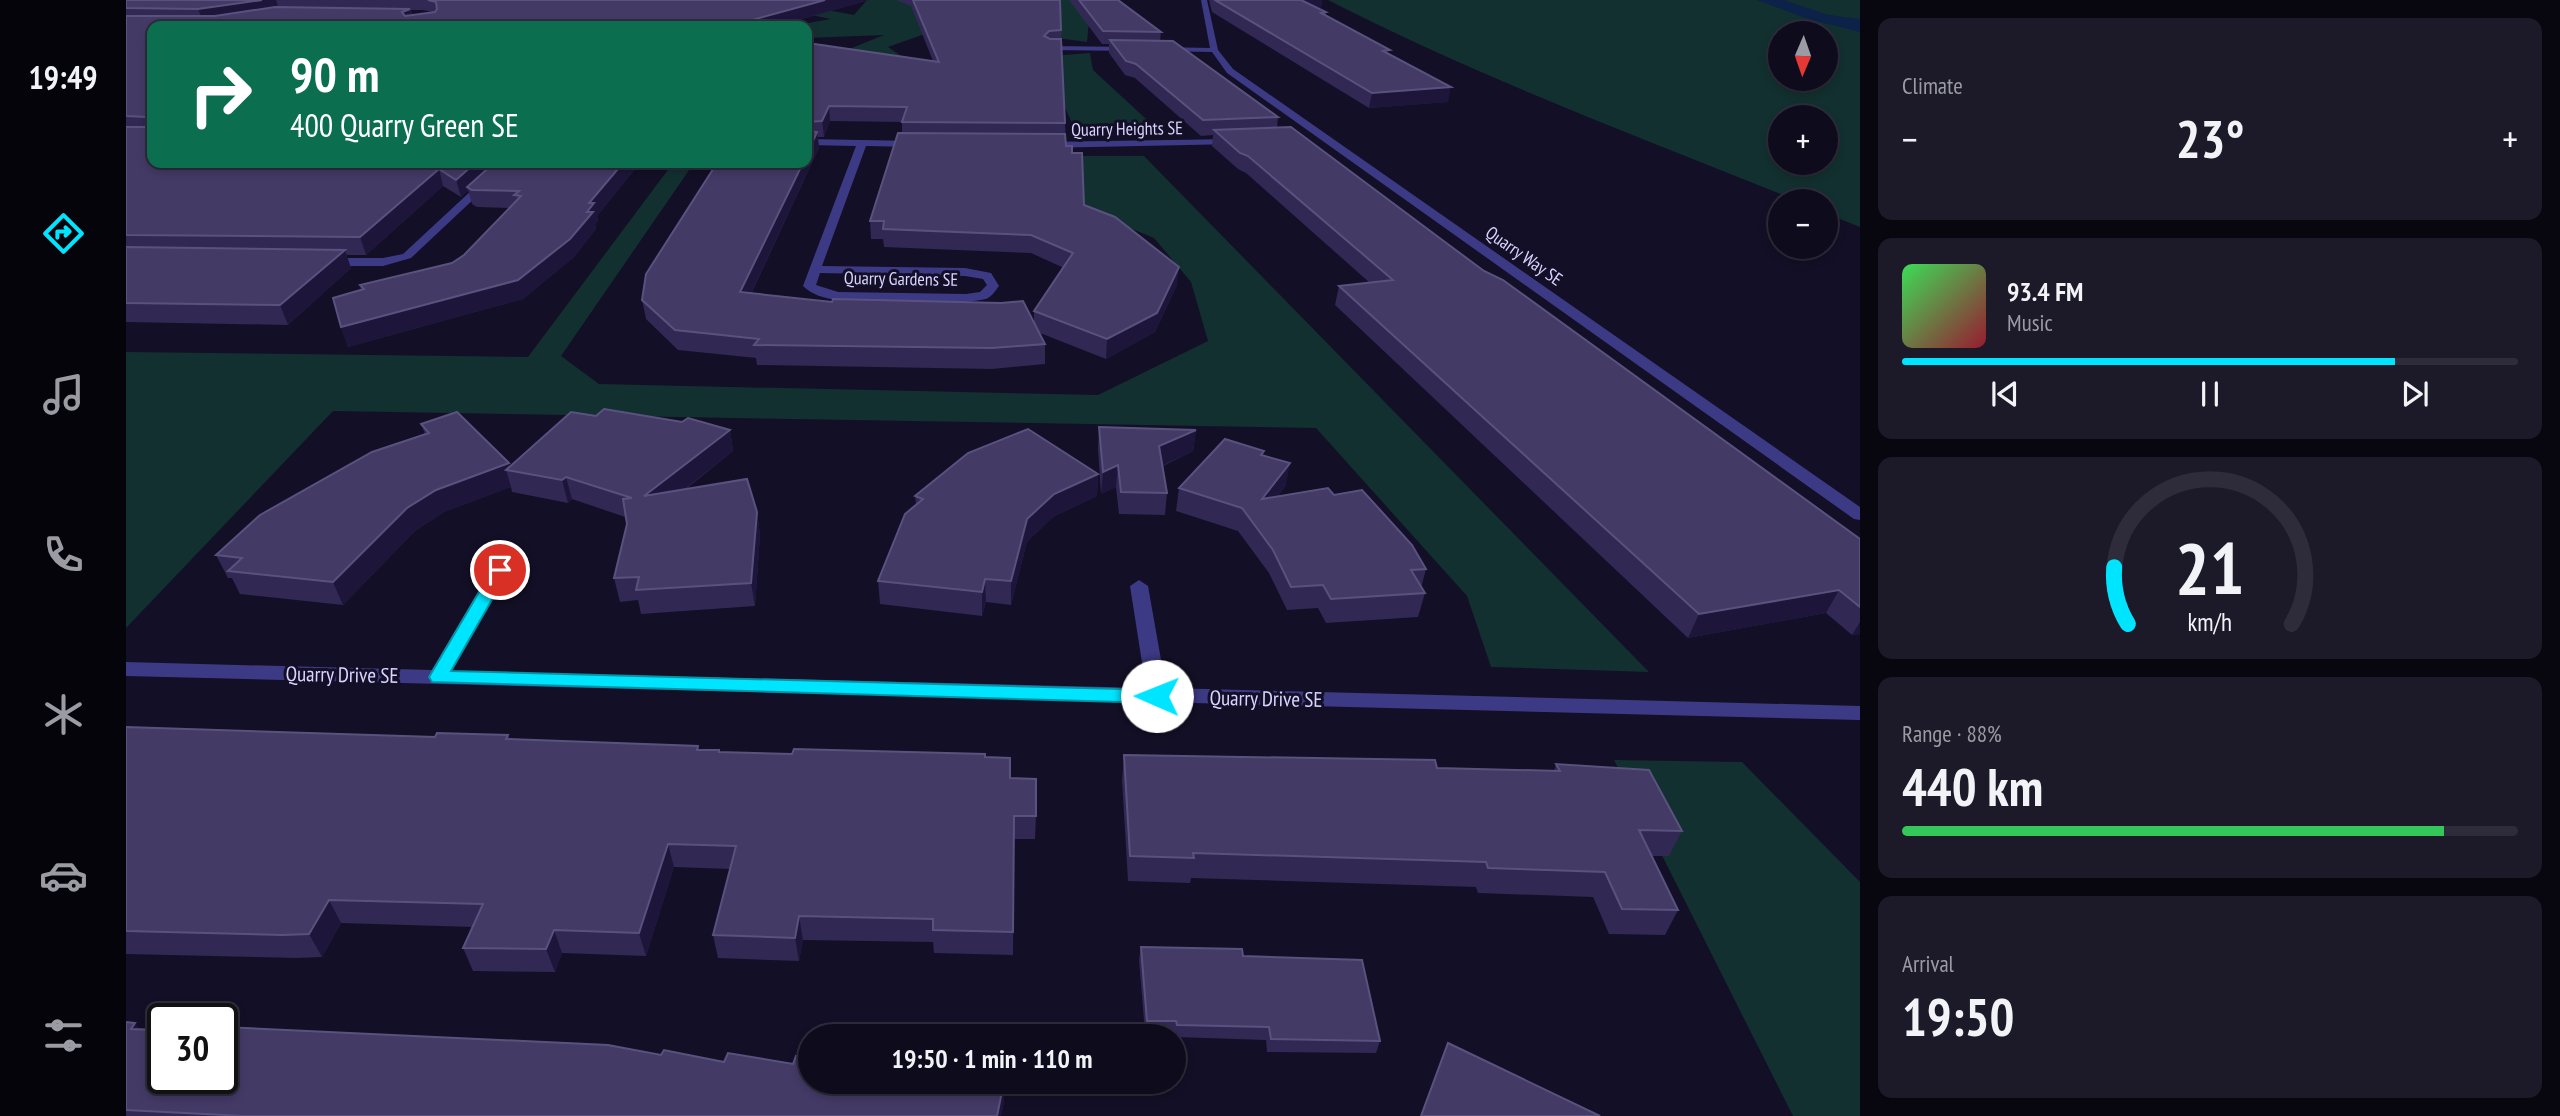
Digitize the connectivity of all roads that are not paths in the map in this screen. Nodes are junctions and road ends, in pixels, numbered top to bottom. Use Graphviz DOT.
graph roads {
  1 [pos="1204,0"];
  2 [pos="1050,48"];
  3 [pos="1145,49"];
  4 [pos="1159,49"];
  5 [pos="1214,50"];
  6 [pos="812,142"];
  7 [pos="1244,142"];
  8 [pos="862,143"];
  9 [pos="931,144"];
  10 [pos="1028,145"];
  11 [pos="502,168"];
  12 [pos="315,261"];
  13 [pos="815,269"];
  14 [pos="1860,515"];
  15 [pos="500,570"];
  16 [pos="1139,586"];
  17 [pos="126,669"];
  18 [pos="438,677"];
  19 [pos="1157,696"];
  20 [pos="1860,713"];
  1 -- 5 [label="street"];
  2 -- 3 [label="street"];
  4 -- 5 [label="street"];
  5 -- 14 [label="street, Quarry Way SE"];
  6 -- 8 [label="street"];
  7 -- 10 [label="street, Quarry Heights SE"];
  8 -- 9 [label="street"];
  8 -- 13 [label="street, Quarry Gardens SE"];
  11 -- 12 [label="street"];
  13 -- 13 [label="street, Quarry Gardens SE"];
  15 -- 18 [label="street"];
  16 -- 19 [label="street"];
  17 -- 18 [label="street, Quarry Drive SE"];
  18 -- 19 [label="street, Quarry Drive SE"];
  19 -- 20 [label="street, Quarry Drive SE"];
}
